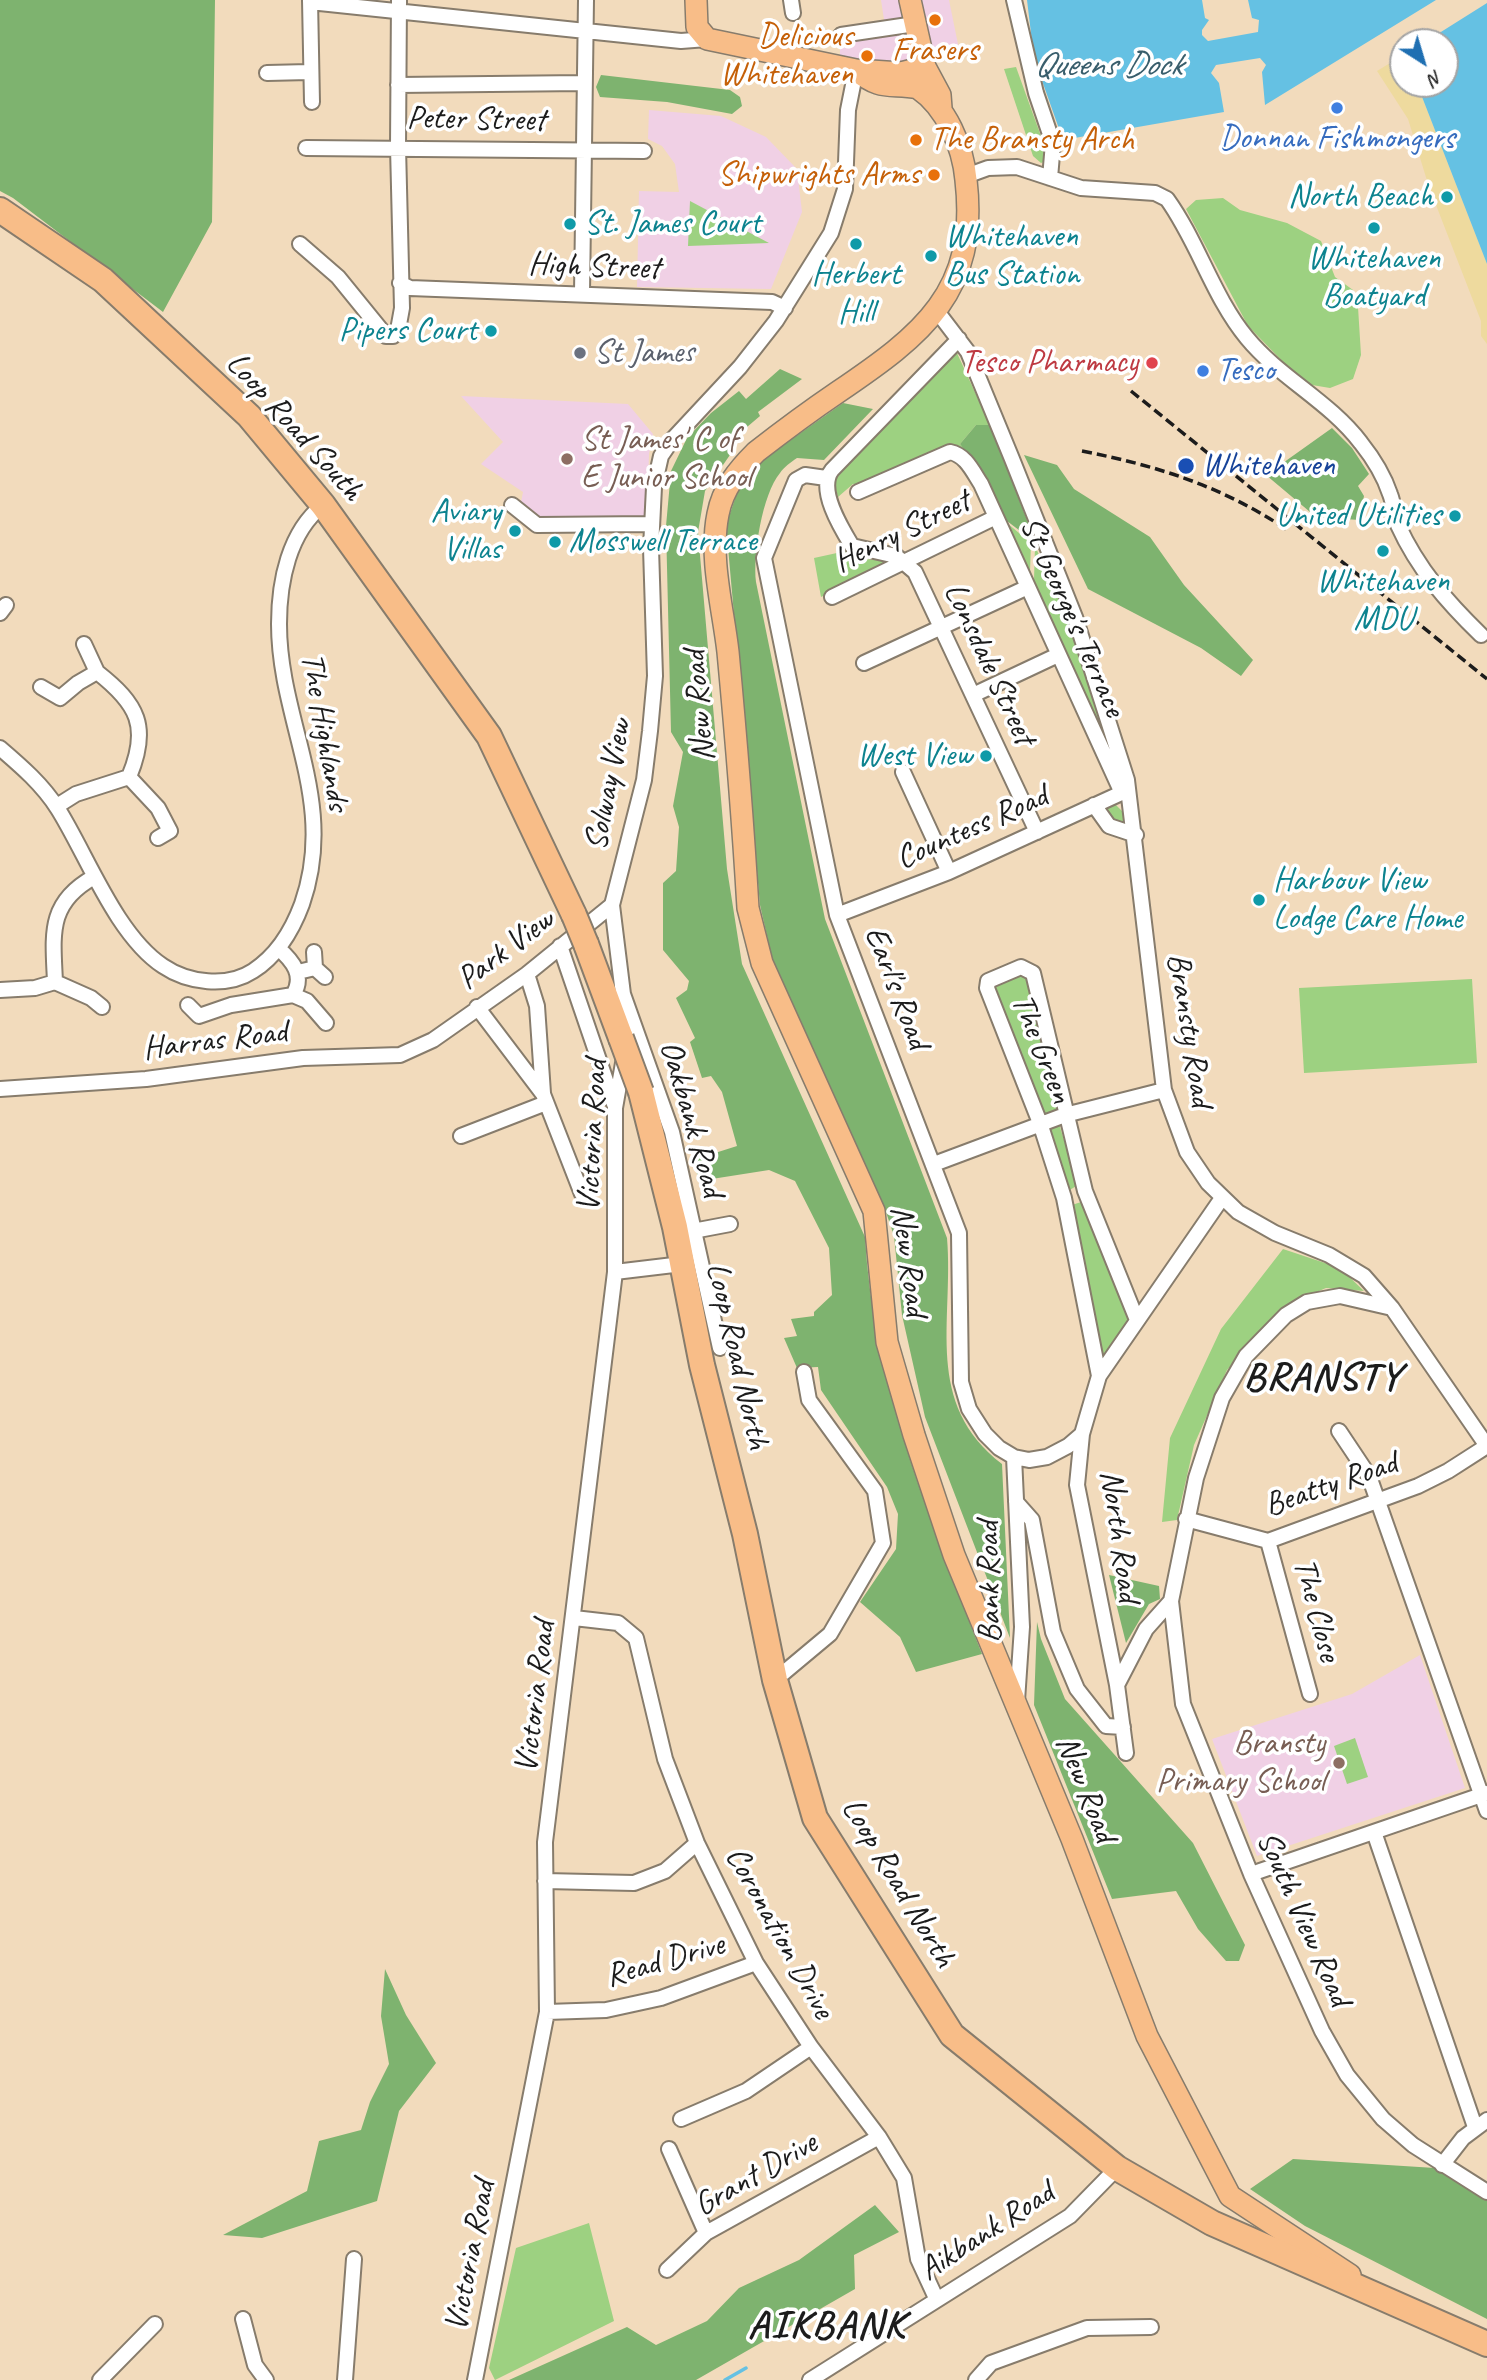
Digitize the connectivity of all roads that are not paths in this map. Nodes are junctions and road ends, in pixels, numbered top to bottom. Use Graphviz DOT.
graph roads {
  1 [pos="586,0"];
  2 [pos="695,0"];
  3 [pos="910,0"];
  4 [pos="1014,0"];
  5 [pos="310,1"];
  6 [pos="399,6"];
  7 [pos="915,24"];
  8 [pos="585,30"];
  9 [pos="841,35"];
  10 [pos="707,39"];
  11 [pos="925,66"];
  12 [pos="856,70"];
  13 [pos="309,72"];
  14 [pos="267,73"];
  15 [pos="583,83"];
  16 [pos="398,85"];
  17 [pos="918,88"];
  18 [pos="312,102"];
  19 [pos="941,110"];
  20 [pos="398,147"];
  21 [pos="583,149"];
  22 [pos="644,151"];
  23 [pos="315,152"];
  24 [pos="966,176"];
  25 [pos="1050,178"];
  26 [pos="0,210"];
  27 [pos="300,244"];
  28 [pos="400,282"];
  29 [pos="582,293"];
  30 [pos="785,307"];
  31 [pos="936,310"];
  32 [pos="959,339"];
  33 [pos="826,478"];
  34 [pos="858,492"];
  35 [pos="323,505"];
  36 [pos="512,506"];
  37 [pos="996,517"];
  38 [pos="651,524"];
  39 [pos="906,561"];
  40 [pos="1028,587"];
  41 [pos="832,597"];
  42 [pos="941,627"];
  43 [pos="1481,635"];
  44 [pos="84,644"];
  45 [pos="1058,655"];
  46 [pos="864,663"];
  47 [pos="97,672"];
  48 [pos="41,687"];
  49 [pos="973,695"];
  50 [pos="3,757"];
  51 [pos="903,772"];
  52 [pos="129,777"];
  53 [pos="1125,791"];
  54 [pos="1094,805"];
  55 [pos="57,806"];
  56 [pos="1037,832"];
  57 [pos="169,834"];
  58 [pos="1136,835"];
  59 [pos="949,872"];
  60 [pos="94,877"];
  61 [pos="612,905"];
  62 [pos="837,915"];
  63 [pos="586,944"];
  64 [pos="560,946"];
  65 [pos="278,948"];
  66 [pos="314,952"];
  67 [pos="298,972"];
  68 [pos="527,974"];
  69 [pos="55,982"];
  70 [pos="0,990"];
  71 [pos="293,995"];
  72 [pos="96,1000"];
  73 [pos="477,1007"];
  74 [pos="194,1015"];
  75 [pos="326,1023"];
  76 [pos="626,1028"];
  77 [pos="433,1040"];
  78 [pos="0,1090"];
  79 [pos="1164,1090"];
  80 [pos="545,1099"];
  81 [pos="615,1108"];
  82 [pos="1065,1115"];
  83 [pos="1040,1123"];
  84 [pos="461,1136"];
  85 [pos="934,1164"];
  86 [pos="582,1194"];
  87 [pos="1222,1198"];
  88 [pos="730,1224"];
  89 [pos="684,1229"];
  90 [pos="682,1264"];
  91 [pos="615,1272"];
  92 [pos="1392,1308"];
  93 [pos="1137,1320"];
  94 [pos="720,1348"];
  95 [pos="804,1372"];
  96 [pos="1099,1376"];
  97 [pos="1339,1432"];
  98 [pos="1082,1434"];
  99 [pos="1487,1446"];
  100 [pos="1014,1457"];
  101 [pos="1378,1501"];
  102 [pos="1016,1502"];
  103 [pos="1186,1518"];
  104 [pos="1268,1541"];
  105 [pos="1171,1601"];
  106 [pos="574,1618"];
  107 [pos="775,1680"];
  108 [pos="1116,1685"];
  109 [pos="1310,1694"];
  110 [pos="1016,1706"];
  111 [pos="1123,1727"];
  112 [pos="1126,1753"];
  113 [pos="1484,1794"];
  114 [pos="1487,1811"];
  115 [pos="1374,1832"];
  116 [pos="696,1843"];
  117 [pos="1251,1874"];
  118 [pos="545,1881"];
  119 [pos="756,1963"];
  120 [pos="547,2012"];
  121 [pos="811,2048"];
  122 [pos="681,2119"];
  123 [pos="1481,2124"];
  124 [pos="879,2137"];
  125 [pos="669,2149"];
  126 [pos="1442,2165"];
  127 [pos="1117,2168"];
  128 [pos="1487,2192"];
  129 [pos="1230,2196"];
  130 [pos="1212,2223"];
  131 [pos="706,2232"];
  132 [pos="354,2259"];
  133 [pos="667,2270"];
  134 [pos="1381,2297"];
  135 [pos="936,2298"];
  136 [pos="243,2319"];
  137 [pos="155,2324"];
  138 [pos="1151,2327"];
  139 [pos="1487,2344"];
  140 [pos="100,2380"];
  141 [pos="266,2380"];
  142 [pos="345,2380"];
  143 [pos="475,2380"];
  144 [pos="810,2380"];
  145 [pos="976,2380"];
  1 -- 8 [label="street"];
  2 -- 10 [label="main road"];
  3 -- 7 [label="main road"];
  4 -- 25 [label="street"];
  5 -- 6 [label="street"];
  5 -- 13 [label="street"];
  6 -- 8 [label="street"];
  6 -- 16 [label="street"];
  7 -- 9 [label="street"];
  7 -- 11 [label="main road"];
  8 -- 10 [label="street"];
  8 -- 15 [label="street"];
  10 -- 12 [label="main road"];
  11 -- 12 [label="main road"];
  11 -- 17 [label="main road"];
  11 -- 19 [label="main road"];
  12 -- 17 [label="main road"];
  12 -- 30 [label="street, Solway View"];
  13 -- 14 [label="street"];
  13 -- 18 [label="street"];
  15 -- 16 [label="street"];
  15 -- 21 [label="street"];
  16 -- 20 [label="street"];
  17 -- 19 [label="main road"];
  19 -- 24 [label="main road, New Road"];
  20 -- 21 [label="street, Peter Street"];
  20 -- 23 [label="street, Peter Street"];
  20 -- 28 [label="street"];
  21 -- 22 [label="street, Peter Street"];
  21 -- 29 [label="street"];
  24 -- 25 [label="street"];
  24 -- 31 [label="main road, New Road"];
  25 -- 43 [label="street"];
  26 -- 35 [label="highway, Loop Road South"];
  27 -- 28 [label="street"];
  28 -- 29 [label="street, High Street"];
  29 -- 30 [label="street, High Street"];
  30 -- 38 [label="street, Solway View"];
  31 -- 32 [label="street, Bransty Road"];
  31 -- 110 [label="main road, New Road"];
  32 -- 33 [label="street"];
  32 -- 53 [label="street, Bransty Road"];
  33 -- 39 [label="street"];
  33 -- 62 [label="street, Earl's Road"];
  34 -- 37 [label="street, St George's Terrace"];
  35 -- 63 [label="highway, Loop Road South, bridge"];
  35 -- 65 [label="street, The Highlands"];
  36 -- 38 [label="street"];
  37 -- 39 [label="street, Henry Street"];
  37 -- 40 [label="street, St George's Terrace"];
  38 -- 61 [label="street, Solway View"];
  39 -- 41 [label="street, Henry Street"];
  39 -- 42 [label="street, Lonsdale Street"];
  40 -- 42 [label="street"];
  40 -- 45 [label="street, St George's Terrace"];
  42 -- 46 [label="street"];
  42 -- 49 [label="street, Lonsdale Street"];
  44 -- 47 [label="street"];
  45 -- 49 [label="street"];
  45 -- 53 [label="street, St George's Terrace"];
  47 -- 48 [label="street"];
  47 -- 52 [label="street"];
  49 -- 56 [label="street, Lonsdale Street"];
  50 -- 55 [label="street, The Highlands"];
  51 -- 59 [label="street"];
  52 -- 55 [label="street"];
  52 -- 57 [label="street"];
  53 -- 54 [label="street, Countess Road"];
  53 -- 58 [label="street, Bransty Road"];
  54 -- 56 [label="street, Countess Road"];
  54 -- 58 [label="street"];
  55 -- 60 [label="street, The Highlands"];
  56 -- 59 [label="street, Countess Road"];
  58 -- 79 [label="street, Bransty Road"];
  59 -- 62 [label="street, Countess Road"];
  60 -- 65 [label="street, The Highlands"];
  60 -- 69 [label="street"];
  61 -- 64 [label="street, Park View"];
  61 -- 76 [label="street, Oakbank Road"];
  62 -- 85 [label="street, Earl's Road"];
  63 -- 76 [label="highway, Loop Road North"];
  64 -- 68 [label="street, Park View"];
  64 -- 81 [label="street"];
  65 -- 67 [label="street"];
  66 -- 67 [label="street"];
  67 -- 71 [label="street"];
  68 -- 73 [label="street, Park View"];
  68 -- 80 [label="street"];
  69 -- 70 [label="street"];
  69 -- 72 [label="street"];
  71 -- 74 [label="street"];
  71 -- 75 [label="street"];
  73 -- 77 [label="street, Park View"];
  73 -- 80 [label="street"];
  76 -- 81 [label="street, Victoria Road"];
  76 -- 89 [label="highway, Loop Road North, bridge"];
  76 -- 89 [label="street, Oakbank Road"];
  77 -- 78 [label="street, Harras Road"];
  79 -- 82 [label="street"];
  79 -- 87 [label="street, Bransty Road"];
  80 -- 84 [label="street"];
  80 -- 86 [label="street"];
  81 -- 91 [label="street, Victoria Road"];
  82 -- 83 [label="street"];
  82 -- 83 [label="street, The Green"];
  82 -- 93 [label="street, The Green"];
  83 -- 85 [label="street"];
  83 -- 96 [label="street, The Green"];
  85 -- 100 [label="street, Earl's Road"];
  87 -- 92 [label="street, Bransty Road"];
  87 -- 93 [label="street, North Road"];
  88 -- 89 [label="street"];
  89 -- 90 [label="highway, Loop Road North"];
  89 -- 94 [label="street, Oakbank Road"];
  90 -- 91 [label="street"];
  90 -- 107 [label="highway, Loop Road North"];
  91 -- 106 [label="street, Victoria Road"];
  92 -- 99 [label="street, Bransty Road"];
  92 -- 103 [label="street, South View Road"];
  93 -- 96 [label="street, North Road"];
  95 -- 107 [label="street"];
  96 -- 98 [label="street, North Road"];
  97 -- 101 [label="street"];
  98 -- 100 [label="street"];
  98 -- 108 [label="street, North Road"];
  99 -- 101 [label="street, Beatty Road"];
  100 -- 102 [label="street, Bank Road"];
  101 -- 104 [label="street, Beatty Road"];
  101 -- 113 [label="street"];
  102 -- 110 [label="street, Bank Road"];
  102 -- 111 [label="street"];
  103 -- 104 [label="street, Beatty Road"];
  103 -- 105 [label="street, South View Road"];
  104 -- 109 [label="street, The Close"];
  105 -- 108 [label="street"];
  105 -- 117 [label="street, South View Road"];
  106 -- 116 [label="street, Coronation Drive"];
  106 -- 118 [label="street, Victoria Road"];
  107 -- 127 [label="highway, Loop Road North"];
  108 -- 111 [label="street, North Road"];
  110 -- 129 [label="main road, New Road"];
  111 -- 112 [label="street, North Road"];
  113 -- 114 [label="street"];
  113 -- 115 [label="street"];
  115 -- 117 [label="street"];
  115 -- 123 [label="street"];
  116 -- 118 [label="street"];
  116 -- 119 [label="street, Coronation Drive"];
  117 -- 126 [label="street, South View Road"];
  118 -- 120 [label="street, Victoria Road"];
  119 -- 120 [label="street, Read Drive"];
  119 -- 121 [label="street, Coronation Drive"];
  120 -- 143 [label="street, Victoria Road"];
  121 -- 122 [label="street"];
  121 -- 124 [label="street, Coronation Drive"];
  123 -- 126 [label="street"];
  124 -- 131 [label="street, Grant Drive"];
  124 -- 135 [label="street, Coronation Drive"];
  125 -- 131 [label="street"];
  126 -- 128 [label="street, South View Road"];
  127 -- 130 [label="highway, Loop Road North"];
  127 -- 135 [label="street, Aikbank Road"];
  129 -- 130 [label="main road"];
  129 -- 134 [label="main road, New Road"];
  130 -- 134 [label="highway, Loop Road North"];
  131 -- 133 [label="street, Grant Drive"];
  132 -- 142 [label="street"];
  134 -- 139 [label="highway, Loop Road North"];
  135 -- 144 [label="street, Aikbank Road"];
  136 -- 141 [label="street"];
  137 -- 140 [label="street"];
  138 -- 145 [label="street"];
}
